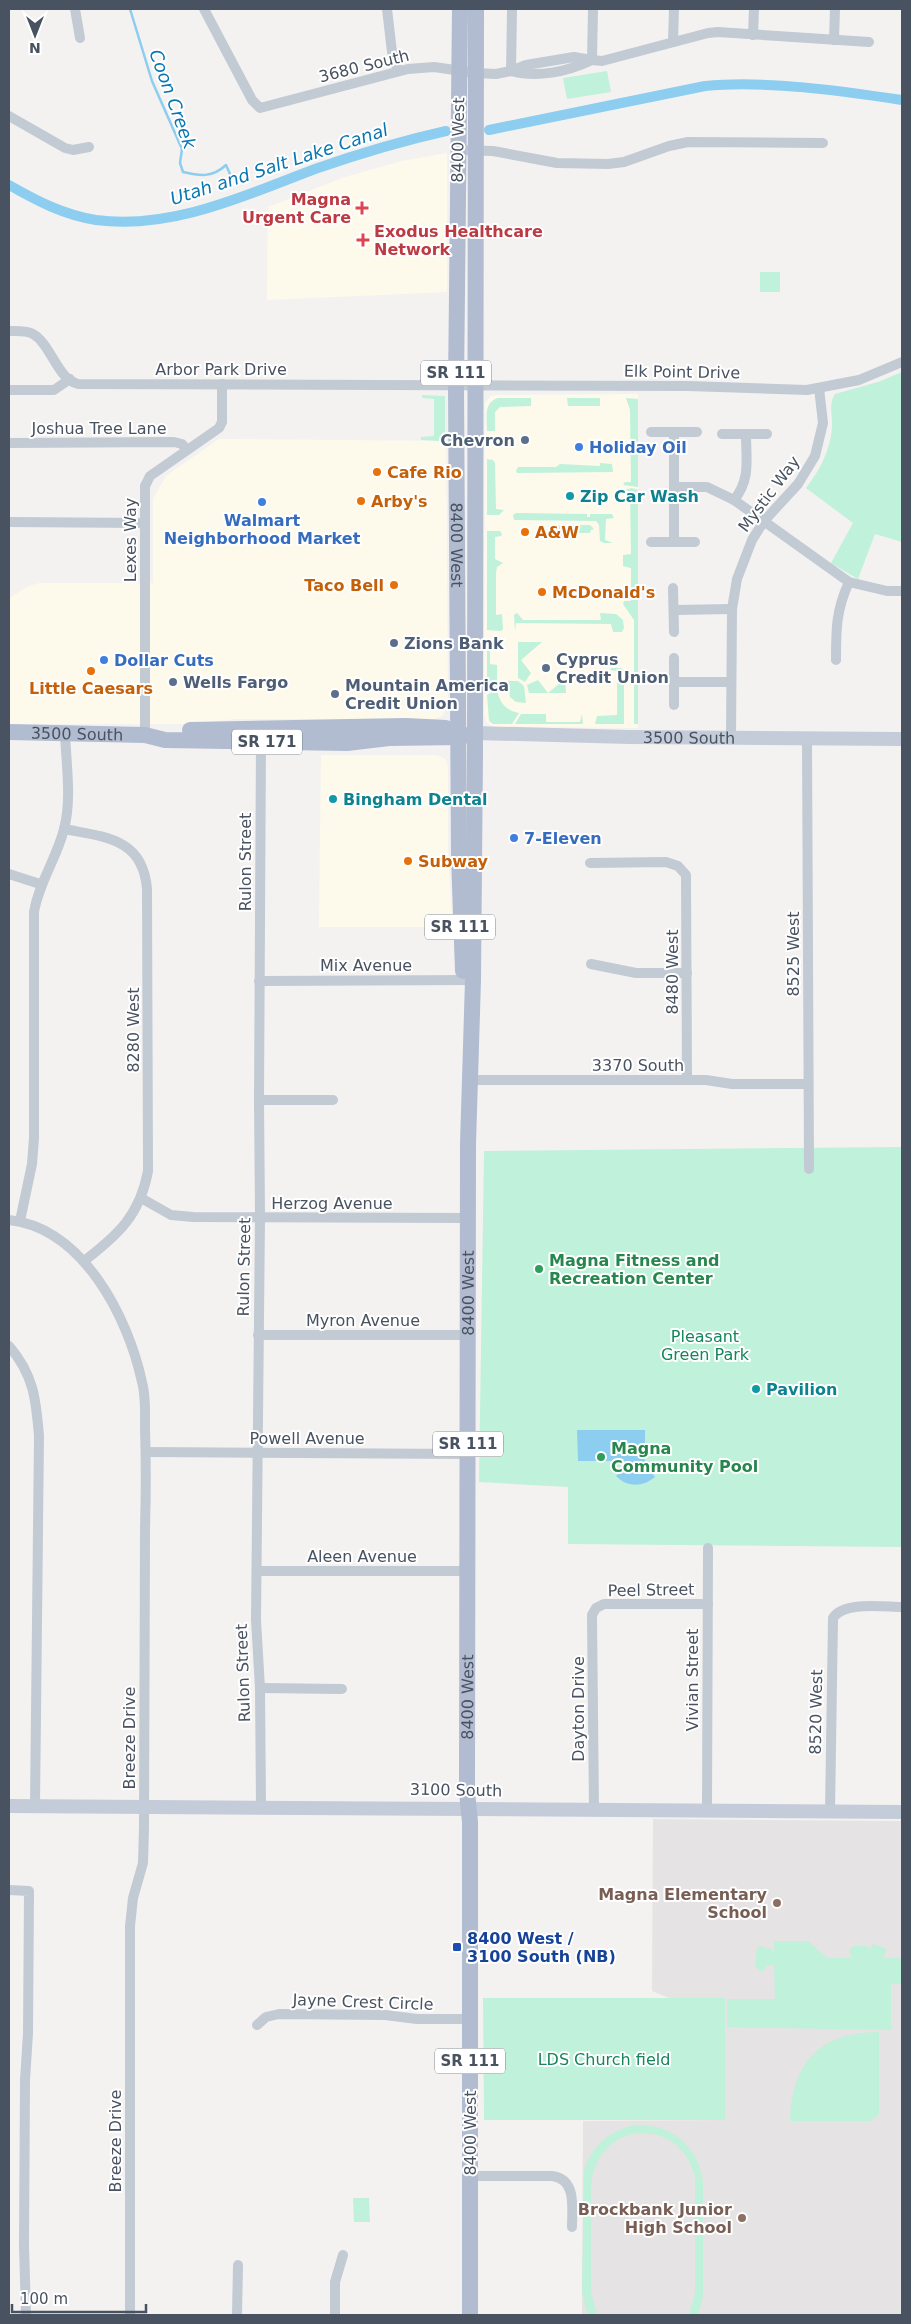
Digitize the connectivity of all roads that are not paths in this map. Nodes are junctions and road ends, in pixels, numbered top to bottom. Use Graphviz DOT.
graph roads {
  1 [pos="75,9"];
  2 [pos="204,9"];
  3 [pos="387,9"];
  4 [pos="460,9"];
  5 [pos="476,9"];
  6 [pos="512,9"];
  7 [pos="593,9"];
  8 [pos="674,9"];
  9 [pos="754,9"];
  10 [pos="835,9"];
  11 [pos="753,35"];
  12 [pos="80,38"];
  13 [pos="834,40"];
  14 [pos="673,42"];
  15 [pos="869,42"];
  16 [pos="592,60"];
  17 [pos="398,71"];
  18 [pos="459,72"];
  19 [pos="511,72"];
  20 [pos="476,73"];
  21 [pos="9,116"];
  22 [pos="823,143"];
  23 [pos="89,147"];
  24 [pos="458,150"];
  25 [pos="476,150"];
  26 [pos="9,331"];
  27 [pos="902,362"];
  28 [pos="70,379"];
  29 [pos="222,384"];
  30 [pos="456,386"];
  31 [pos="474,386"];
  32 [pos="819,388"];
  33 [pos="9,390"];
  34 [pos="650,432"];
  35 [pos="674,432"];
  36 [pos="697,432"];
  37 [pos="722,434"];
  38 [pos="746,434"];
  39 [pos="767,434"];
  40 [pos="9,443"];
  41 [pos="188,450"];
  42 [pos="674,487"];
  43 [pos="734,500"];
  44 [pos="9,522"];
  45 [pos="764,522"];
  46 [pos="145,523"];
  47 [pos="651,542"];
  48 [pos="674,542"];
  49 [pos="696,542"];
  50 [pos="849,582"];
  51 [pos="674,588"];
  52 [pos="902,591"];
  53 [pos="732,609"];
  54 [pos="674,610"];
  55 [pos="674,632"];
  56 [pos="674,658"];
  57 [pos="836,660"];
  58 [pos="674,682"];
  59 [pos="731,682"];
  60 [pos="674,705"];
  61 [pos="9,732"];
  62 [pos="65,732"];
  63 [pos="458,733"];
  64 [pos="475,733"];
  65 [pos="145,735"];
  66 [pos="261,735"];
  67 [pos="731,738"];
  68 [pos="807,738"];
  69 [pos="902,739"];
  70 [pos="64,829"];
  71 [pos="590,863"];
  72 [pos="9,874"];
  73 [pos="40,884"];
  74 [pos="591,964"];
  75 [pos="687,973"];
  76 [pos="468,980"];
  77 [pos="259,981"];
  78 [pos="469,1080"];
  79 [pos="687,1080"];
  80 [pos="808,1084"];
  81 [pos="259,1100"];
  82 [pos="333,1100"];
  83 [pos="809,1169"];
  84 [pos="141,1198"];
  85 [pos="260,1218"];
  86 [pos="468,1218"];
  87 [pos="9,1220"];
  88 [pos="20,1221"];
  89 [pos="84,1261"];
  90 [pos="258,1335"];
  91 [pos="468,1335"];
  92 [pos="9,1346"];
  93 [pos="146,1452"];
  94 [pos="257,1452"];
  95 [pos="468,1454"];
  96 [pos="708,1548"];
  97 [pos="257,1571"];
  98 [pos="467,1571"];
  99 [pos="708,1604"];
  100 [pos="902,1607"];
  101 [pos="596,1608"];
  102 [pos="260,1688"];
  103 [pos="342,1690"];
  104 [pos="9,1806"];
  105 [pos="35,1806"];
  106 [pos="144,1806"];
  107 [pos="261,1806"];
  108 [pos="469,1808"];
  109 [pos="594,1811"];
  110 [pos="707,1812"];
  111 [pos="830,1812"];
  112 [pos="902,1812"];
  113 [pos="9,1890"];
  114 [pos="470,2019"];
  115 [pos="257,2025"];
  116 [pos="470,2176"];
  117 [pos="572,2227"];
  118 [pos="343,2255"];
  119 [pos="238,2265"];
  120 [pos="26,2315"];
  121 [pos="130,2315"];
  122 [pos="237,2315"];
  123 [pos="335,2315"];
  124 [pos="470,2315"];
  1 -- 12 [label="street"];
  2 -- 17 [label="street, 3680 South"];
  3 -- 17 [label="street"];
  4 -- 18 [label="main road, 8400 West / SR 111"];
  5 -- 20 [label="main road, 8400 West / SR 111"];
  6 -- 19 [label="street"];
  7 -- 16 [label="street"];
  8 -- 14 [label="street"];
  9 -- 11 [label="street"];
  10 -- 13 [label="street"];
  11 -- 13 [label="street, 3680 South"];
  11 -- 14 [label="street, 3680 South"];
  13 -- 15 [label="street, 3680 South"];
  14 -- 16 [label="street, 3680 South"];
  16 -- 19 [label="street, 3680 South"];
  17 -- 18 [label="street, 3680 South"];
  18 -- 20 [label="street, 3680 South"];
  18 -- 24 [label="main road, 8400 West / SR 111"];
  19 -- 20 [label="street, 3680 South"];
  20 -- 25 [label="main road, 8400 West / SR 111"];
  21 -- 23 [label="street"];
  22 -- 25 [label="street"];
  24 -- 25 [label="street"];
  24 -- 30 [label="main road, 8400 West / SR 111"];
  25 -- 31 [label="main road, 8400 West / SR 111"];
  26 -- 28 [label="street"];
  27 -- 32 [label="street, Elk Point Drive"];
  28 -- 29 [label="street, Arbor Park Drive"];
  28 -- 33 [label="street"];
  29 -- 30 [label="street, Arbor Park Drive"];
  29 -- 41 [label="street, Lexes Way"];
  30 -- 31 [label="street, Elk Point Drive"];
  30 -- 63 [label="main road, 8400 West / SR 111"];
  31 -- 32 [label="street, Elk Point Drive"];
  31 -- 64 [label="main road, 8400 West / SR 111"];
  32 -- 45 [label="street, Mystic Way"];
  34 -- 35 [label="street"];
  35 -- 36 [label="street"];
  35 -- 42 [label="street"];
  37 -- 38 [label="street"];
  38 -- 39 [label="street"];
  38 -- 43 [label="street"];
  40 -- 41 [label="street, Joshua Tree Lane"];
  41 -- 46 [label="street, Lexes Way"];
  42 -- 43 [label="street"];
  42 -- 48 [label="street"];
  43 -- 45 [label="street"];
  44 -- 46 [label="street"];
  45 -- 50 [label="street"];
  45 -- 53 [label="street, Mystic Way"];
  46 -- 65 [label="street, Lexes Way"];
  47 -- 48 [label="street"];
  48 -- 49 [label="street"];
  50 -- 52 [label="street"];
  50 -- 57 [label="street"];
  51 -- 54 [label="street"];
  53 -- 54 [label="street"];
  53 -- 59 [label="street, Mystic Way"];
  54 -- 55 [label="street"];
  56 -- 58 [label="street"];
  58 -- 59 [label="street"];
  58 -- 60 [label="street"];
  59 -- 67 [label="street, Mystic Way"];
  61 -- 62 [label="main road, 3500 South / SR 171"];
  62 -- 65 [label="main road, 3500 South / SR 171"];
  62 -- 70 [label="street"];
  63 -- 64 [label="main road, 3500 South / SR 171"];
  63 -- 66 [label="main road, 3500 South / SR 171"];
  63 -- 76 [label="main road, 8400 West / SR 111"];
  64 -- 67 [label="street, 3500 South"];
  64 -- 76 [label="main road, 8400 West / SR 111"];
  65 -- 66 [label="main road, 3500 South / SR 171"];
  66 -- 77 [label="street, Rulon Street"];
  67 -- 68 [label="street, 3500 South"];
  68 -- 69 [label="street, 3500 South"];
  68 -- 80 [label="street, 8525 West"];
  70 -- 73 [label="street"];
  70 -- 84 [label="street, 8280 West"];
  71 -- 75 [label="street, 8480 West"];
  72 -- 73 [label="street"];
  73 -- 88 [label="street"];
  74 -- 75 [label="street"];
  75 -- 79 [label="street, 8480 West"];
  76 -- 77 [label="street, Mix Avenue"];
  76 -- 78 [label="main road, 8400 West / SR 111"];
  77 -- 81 [label="street, Rulon Street"];
  78 -- 79 [label="street, 3370 South"];
  78 -- 86 [label="main road, 8400 West / SR 111"];
  79 -- 80 [label="street, 3370 South"];
  80 -- 83 [label="street, 8525 West"];
  81 -- 82 [label="street"];
  81 -- 85 [label="street, Rulon Street"];
  84 -- 85 [label="street, Herzog Avenue"];
  84 -- 89 [label="street, 8280 West"];
  85 -- 86 [label="street, Herzog Avenue"];
  85 -- 90 [label="street, Rulon Street"];
  86 -- 91 [label="main road, 8400 West / SR 111"];
  87 -- 88 [label="street, Breeze Drive"];
  88 -- 89 [label="street, Breeze Drive"];
  89 -- 93 [label="street, Breeze Drive"];
  90 -- 91 [label="street, Myron Avenue"];
  90 -- 94 [label="street, Rulon Street"];
  91 -- 95 [label="main road, 8400 West / SR 111"];
  92 -- 105 [label="street"];
  93 -- 94 [label="street, Powell Avenue"];
  93 -- 106 [label="street, Breeze Drive"];
  94 -- 95 [label="street, Powell Avenue"];
  94 -- 97 [label="street, Rulon Street"];
  95 -- 98 [label="main road, 8400 West / SR 111"];
  96 -- 99 [label="street, Vivian Street"];
  97 -- 98 [label="street, Aleen Avenue"];
  97 -- 102 [label="street, Rulon Street"];
  98 -- 108 [label="main road, 8400 West / SR 111"];
  99 -- 101 [label="street, Peel Street"];
  99 -- 110 [label="street, Vivian Street"];
  100 -- 111 [label="street, 8520 West"];
  101 -- 109 [label="street, Dayton Drive"];
  102 -- 103 [label="street"];
  102 -- 107 [label="street, Rulon Street"];
  104 -- 105 [label="street, 3100 South"];
  105 -- 106 [label="street, 3100 South"];
  106 -- 107 [label="street, 3100 South"];
  106 -- 121 [label="street, Breeze Drive"];
  107 -- 108 [label="street, 3100 South"];
  108 -- 109 [label="street, 3100 South"];
  108 -- 114 [label="main road, 8400 West / SR 111"];
  109 -- 110 [label="street, 3100 South"];
  110 -- 111 [label="street, 3100 South"];
  111 -- 112 [label="street, 3100 South"];
  113 -- 120 [label="street"];
  114 -- 115 [label="street, Jayne Crest Circle"];
  114 -- 116 [label="main road, 8400 West / SR 111"];
  116 -- 117 [label="street"];
  116 -- 124 [label="main road, 8400 West / SR 111"];
  118 -- 123 [label="street"];
  119 -- 122 [label="street"];
}
